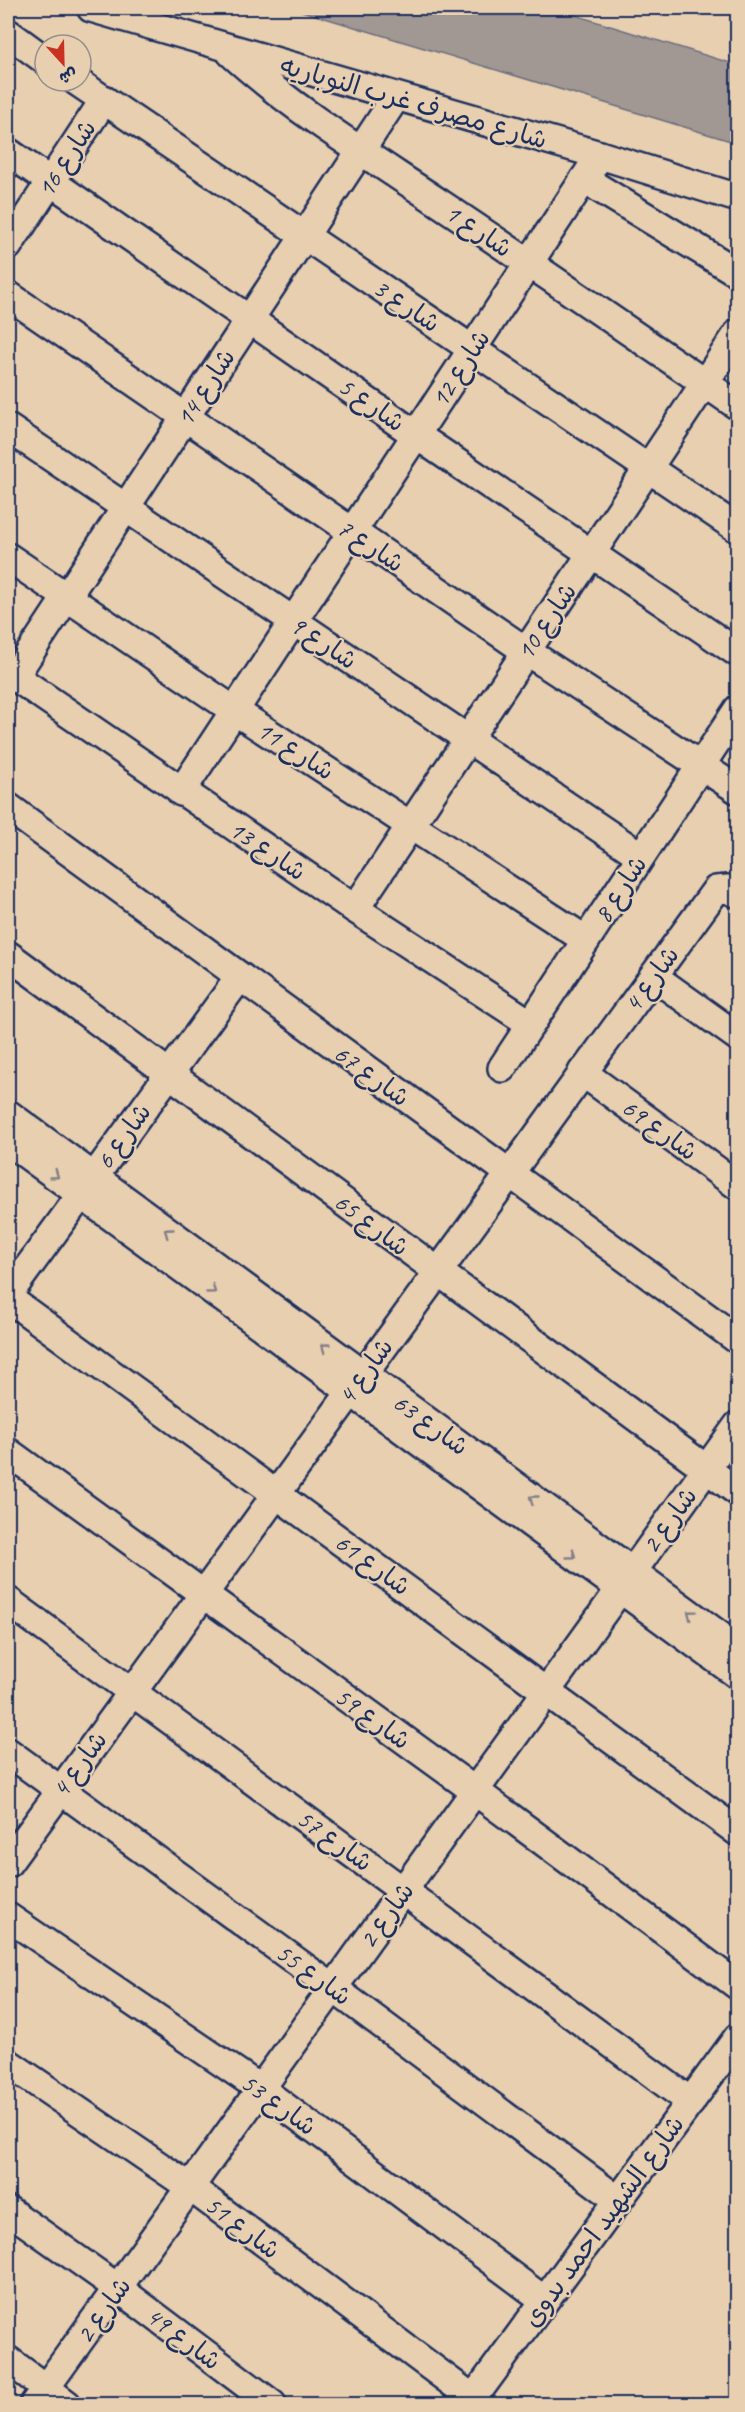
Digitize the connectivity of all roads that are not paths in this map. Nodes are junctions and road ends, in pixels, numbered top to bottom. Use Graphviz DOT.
graph roads {
  1 [pos="91,8"];
  2 [pos="8,33"];
  3 [pos="226,48"];
  4 [pos="33,51"];
  5 [pos="93,93"];
  6 [pos="396,97"];
  7 [pos="104,100"];
  8 [pos="361,150"];
  9 [pos="8,152"];
  10 [pos="600,155"];
  11 [pos="584,179"];
  12 [pos="50,182"];
  13 [pos="738,198"];
  14 [pos="305,236"];
  15 [pos="8,246"];
  16 [pos="529,263"];
  17 [pos="738,273"];
  18 [pos="8,295"];
  19 [pos="250,319"];
  20 [pos="738,333"];
  21 [pos="472,349"];
  22 [pos="704,383"];
  23 [pos="738,406"];
  24 [pos="186,416"];
  25 [pos="8,428"];
  26 [pos="416,435"];
  27 [pos="648,468"];
  28 [pos="125,508"];
  29 [pos="738,529"];
  30 [pos="352,532"];
  31 [pos="591,554"];
  32 [pos="8,557"];
  33 [pos="67,597"];
  34 [pos="293,621"];
  35 [pos="526,651"];
  36 [pos="738,653"];
  37 [pos="11,675"];
  38 [pos="738,709"];
  39 [pos="235,711"];
  40 [pos="468,739"];
  41 [pos="701,765"];
  42 [pos="738,790"];
  43 [pos="181,792"];
  44 [pos="8,807"];
  45 [pos="410,825"];
  46 [pos="641,856"];
  47 [pos="733,891"];
  48 [pos="355,909"];
  49 [pos="586,940"];
  50 [pos="8,955"];
  51 [pos="653,976"];
  52 [pos="239,978"];
  53 [pos="531,1024"];
  54 [pos="738,1037"];
  55 [pos="502,1068"];
  56 [pos="582,1072"];
  57 [pos="169,1074"];
  58 [pos="8,1114"];
  59 [pos="8,1141"];
  60 [pos="508,1174"];
  61 [pos="87,1186"];
  62 [pos="738,1186"];
  63 [pos="437,1272"];
  64 [pos="8,1296"];
  65 [pos="738,1340"];
  66 [pos="356,1383"];
  67 [pos="738,1425"];
  68 [pos="8,1452"];
  69 [pos="706,1468"];
  70 [pos="738,1492"];
  71 [pos="276,1494"];
  72 [pos="626,1580"];
  73 [pos="202,1594"];
  74 [pos="8,1601"];
  75 [pos="738,1649"];
  76 [pos="738,1675"];
  77 [pos="547,1690"];
  78 [pos="131,1692"];
  79 [pos="8,1752"];
  80 [pos="60,1790"];
  81 [pos="475,1791"];
  82 [pos="738,1832"];
  83 [pos="8,1863"];
  84 [pos="404,1890"];
  85 [pos="8,1917"];
  86 [pos="738,1986"];
  87 [pos="333,1988"];
  88 [pos="738,2037"];
  89 [pos="8,2063"];
  90 [pos="261,2090"];
  91 [pos="691,2102"];
  92 [pos="190,2187"];
  93 [pos="618,2200"];
  94 [pos="8,2210"];
  95 [pos="118,2288"];
  96 [pos="544,2300"];
  97 [pos="8,2360"];
  98 [pos="40,2397"];
  99 [pos="472,2402"];
  100 [pos="67,2404"];
  101 [pos="272,2404"];
  1 -- 3 [label="street, شارع مصرف غرب النوباريه"];
  2 -- 4 [label="street"];
  3 -- 6 [label="street, شارع مصرف غرب النوباريه"];
  3 -- 8 [label="street, شارع 1"];
  5 -- 7 [label="street, شارع 3"];
  6 -- 8 [label="street, شارع 14"];
  6 -- 10 [label="street, شارع مصرف غرب النوباريه"];
  7 -- 12 [label="street, شارع 16"];
  7 -- 14 [label="street, شارع 3"];
  8 -- 14 [label="street, شارع 14"];
  8 -- 16 [label="street, شارع 1"];
  9 -- 12 [label="street, شارع 5"];
  10 -- 11 [label="street, شارع 12"];
  10 -- 13 [label="street, شارع مصرف غرب النوباريه"];
  11 -- 16 [label="street, شارع 12"];
  11 -- 17 [label="street"];
  12 -- 15 [label="street, شارع 16"];
  12 -- 19 [label="street, شارع 5"];
  14 -- 19 [label="street, شارع 14"];
  14 -- 21 [label="street, شارع 3"];
  16 -- 21 [label="street, شارع 12"];
  16 -- 22 [label="street, شارع 1"];
  18 -- 24 [label="street, شارع 7"];
  19 -- 24 [label="street, شارع 14"];
  19 -- 26 [label="street, شارع 5"];
  20 -- 22 [label="street, شارع 10"];
  21 -- 26 [label="street, شارع 12"];
  21 -- 27 [label="street, شارع 3"];
  22 -- 23 [label="street, شارع 1"];
  22 -- 27 [label="street, شارع 10"];
  24 -- 28 [label="street, شارع 14"];
  24 -- 30 [label="street, شارع 7"];
  25 -- 28 [label="street, شارع 9"];
  26 -- 30 [label="street, شارع 12"];
  26 -- 31 [label="street, شارع 5"];
  27 -- 29 [label="street, شارع 3"];
  27 -- 31 [label="street, شارع 10"];
  28 -- 33 [label="street, شارع 14"];
  28 -- 34 [label="street, شارع 9"];
  30 -- 34 [label="street, شارع 12"];
  30 -- 35 [label="street, شارع 7"];
  31 -- 35 [label="street, شارع 10"];
  31 -- 36 [label="street, شارع 5"];
  32 -- 33 [label="street, شارع 11"];
  33 -- 37 [label="street, شارع 14"];
  33 -- 39 [label="street, شارع 11"];
  34 -- 39 [label="street, شارع 12"];
  34 -- 40 [label="street, شارع 9"];
  35 -- 40 [label="street, شارع 10"];
  35 -- 41 [label="street, شارع 7"];
  37 -- 43 [label="street, شارع 13"];
  38 -- 41 [label="street, شارع 8"];
  39 -- 43 [label="street, شارع 12"];
  39 -- 45 [label="street, شارع 11"];
  40 -- 45 [label="street, شارع 10"];
  40 -- 46 [label="street, شارع 9"];
  41 -- 42 [label="street, شارع 7"];
  41 -- 46 [label="street, شارع 8"];
  43 -- 48 [label="street, شارع 13"];
  44 -- 52 [label="street, شارع 67"];
  45 -- 48 [label="street, شارع 10"];
  45 -- 49 [label="street, شارع 11"];
  46 -- 49 [label="street, شارع 8"];
  47 -- 51 [label="street, شارع 4"];
  48 -- 53 [label="street, شارع 13"];
  49 -- 53 [label="street, شارع 8"];
  50 -- 57 [label="street, شارع 65"];
  51 -- 54 [label="street"];
  51 -- 56 [label="street, شارع 4"];
  52 -- 57 [label="street, شارع 6"];
  52 -- 60 [label="street, شارع 67"];
  53 -- 55 [label="street, شارع 8"];
  56 -- 60 [label="street, شارع 4"];
  56 -- 62 [label="street, شارع 69"];
  57 -- 61 [label="street, شارع 6"];
  57 -- 63 [label="street, شارع 65"];
  58 -- 61 [label="street, شارع 63"];
  59 -- 61 [label="street, شارع 63, one-way"];
  60 -- 63 [label="street, شارع 4"];
  60 -- 65 [label="street, شارع 67"];
  61 -- 64 [label="street, شارع 6"];
  61 -- 66 [label="street, شارع 63"];
  63 -- 66 [label="street, شارع 4"];
  63 -- 69 [label="street, شارع 65"];
  64 -- 71 [label="street, شارع 61"];
  66 -- 71 [label="street, شارع 4"];
  66 -- 72 [label="street, شارع 63"];
  67 -- 69 [label="street, شارع 2"];
  68 -- 73 [label="street, شارع 59"];
  69 -- 70 [label="street, شارع 65"];
  69 -- 72 [label="street, شارع 2"];
  71 -- 73 [label="street, شارع 4"];
  71 -- 77 [label="street, شارع 61"];
  75 -- 72 [label="street, شارع 63, one-way"];
  72 -- 76 [label="street, شارع 63"];
  72 -- 77 [label="street, شارع 2"];
  73 -- 78 [label="street, شارع 4"];
  73 -- 81 [label="street, شارع 59"];
  74 -- 78 [label="street, شارع 57"];
  77 -- 81 [label="street, شارع 2"];
  77 -- 82 [label="street, شارع 61"];
  78 -- 80 [label="street, شارع 4"];
  78 -- 84 [label="street, شارع 57"];
  79 -- 80 [label="street, شارع 55"];
  80 -- 83 [label="street, شارع 4"];
  80 -- 87 [label="street, شارع 55"];
  81 -- 84 [label="street, شارع 2"];
  81 -- 86 [label="street, شارع 59"];
  84 -- 87 [label="street, شارع 2"];
  84 -- 91 [label="street, شارع 57"];
  85 -- 90 [label="street, شارع 53"];
  87 -- 90 [label="street, شارع 2"];
  87 -- 93 [label="street, شارع 55"];
  88 -- 91 [label="street, شارع الشهيد احمد بدوى"];
  89 -- 92 [label="street, شارع 51"];
  90 -- 92 [label="street, شارع 2"];
  90 -- 96 [label="street, شارع 53"];
  91 -- 93 [label="street, شارع الشهيد احمد بدوى"];
  92 -- 95 [label="street, شارع 2"];
  92 -- 99 [label="street, شارع 51"];
  93 -- 96 [label="street, شارع الشهيد احمد بدوى"];
  94 -- 95 [label="street, شارع 49"];
  95 -- 98 [label="street, شارع 2"];
  95 -- 101 [label="street, شارع 49"];
  96 -- 99 [label="street, شارع الشهيد احمد بدوى"];
  97 -- 98 [label="street"];
  98 -- 100 [label="street"];
}
